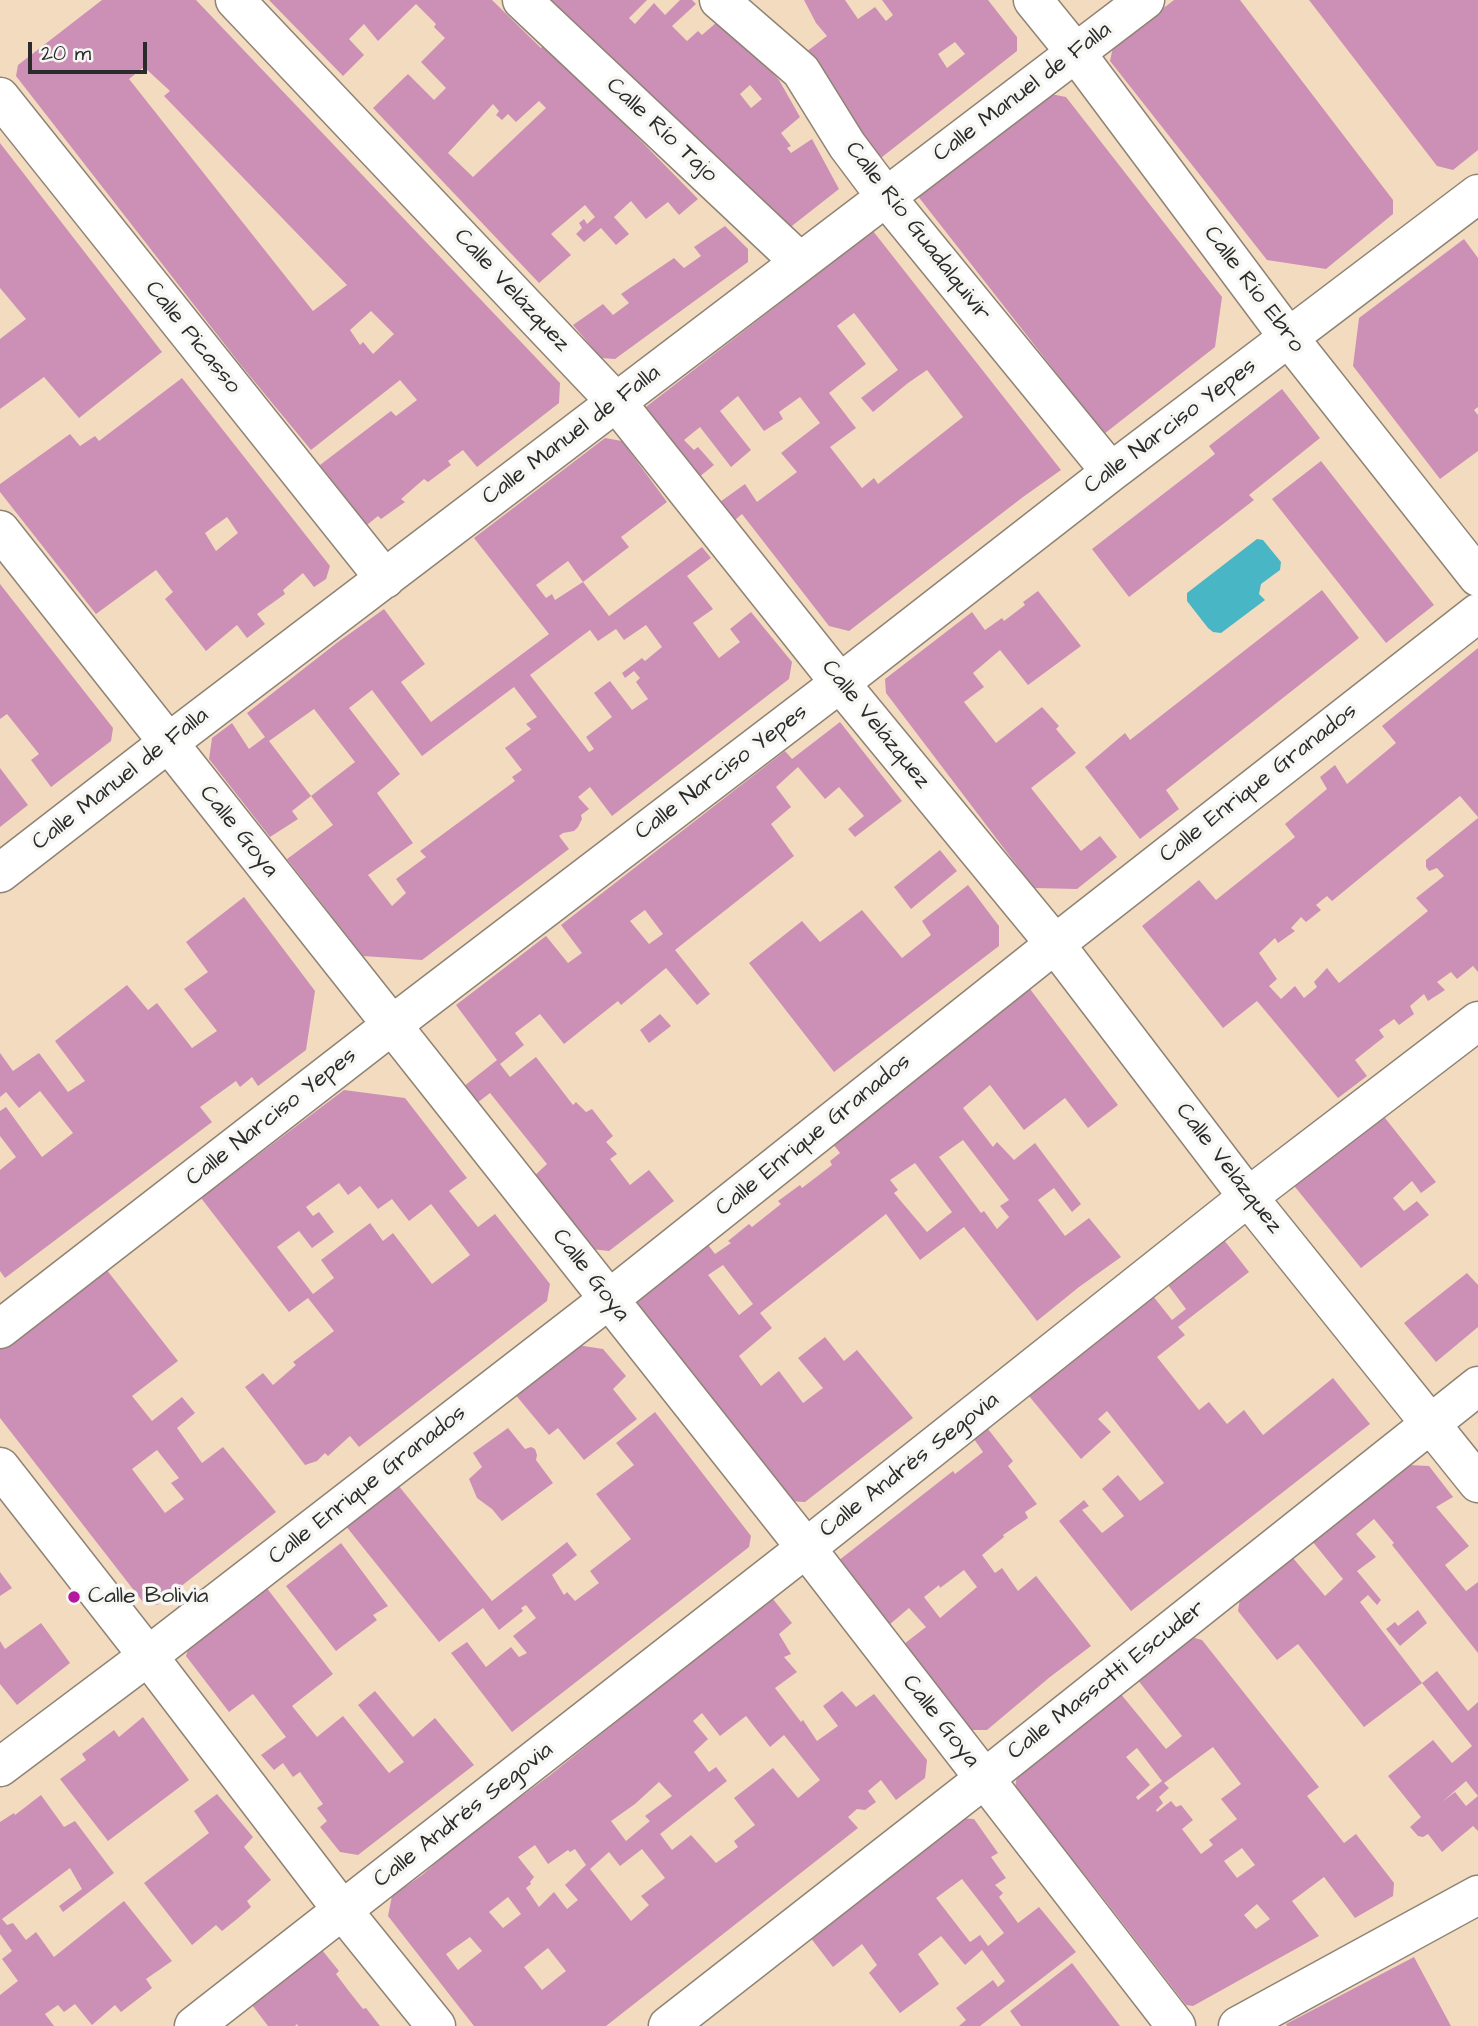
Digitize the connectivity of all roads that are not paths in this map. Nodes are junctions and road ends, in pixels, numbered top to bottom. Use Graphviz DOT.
graph roads {
  1 [pos="235,0"];
  2 [pos="522,0"];
  3 [pos="719,0"];
  4 [pos="1033,0"];
  5 [pos="1145,0"];
  6 [pos="1076,53"];
  7 [pos="0,97"];
  8 [pos="1478,194"];
  9 [pos="886,197"];
  10 [pos="800,262"];
  11 [pos="1289,338"];
  12 [pos="617,403"];
  13 [pos="1111,471"];
  14 [pos="0,530"];
  15 [pos="1478,576"];
  16 [pos="385,579"];
  17 [pos="1478,613"];
  18 [pos="840,682"];
  19 [pos="168,743"];
  20 [pos="0,873"];
  21 [pos="1055,944"];
  22 [pos="1478,1021"];
  23 [pos="392,1025"];
  24 [pos="1248,1197"];
  25 [pos="608,1300"];
  26 [pos="0,1329"];
  27 [pos="1478,1386"];
  28 [pos="1430,1424"];
  29 [pos="0,1467"];
  30 [pos="1478,1483"];
  31 [pos="806,1548"];
  32 [pos="148,1656"];
  33 [pos="0,1767"];
  34 [pos="984,1779"];
  35 [pos="1478,1895"];
  36 [pos="342,1911"];
  37 [pos="194,2026"];
  38 [pos="436,2026"];
  39 [pos="668,2026"];
  40 [pos="1176,2026"];
  41 [pos="1237,2026"];
  1 -- 12 [label="street, Calle Velázquez"];
  2 -- 10 [label="street, Calle Río Tajo"];
  3 -- 9 [label="street, Calle Río Guadalquivir"];
  4 -- 6 [label="street, Calle Río Ebro"];
  5 -- 6 [label="street, Calle Manuel de Falla"];
  6 -- 9 [label="street, Calle Manuel de Falla"];
  6 -- 11 [label="street, Calle Río Ebro"];
  7 -- 16 [label="street, Calle Picasso"];
  8 -- 11 [label="street, Calle Narciso Yepes"];
  9 -- 10 [label="street, Calle Manuel de Falla"];
  9 -- 13 [label="street, Calle Río Guadalquivir"];
  10 -- 12 [label="street, Calle Manuel de Falla"];
  11 -- 13 [label="street, Calle Narciso Yepes"];
  11 -- 15 [label="street, Calle Río Ebro"];
  12 -- 16 [label="street, Calle Manuel de Falla"];
  12 -- 18 [label="street, Calle Velázquez"];
  13 -- 18 [label="street, Calle Narciso Yepes"];
  14 -- 19 [label="street, Calle Goya"];
  16 -- 19 [label="street, Calle Manuel de Falla"];
  17 -- 21 [label="street, Calle Enrique Granados"];
  18 -- 21 [label="street, Calle Velázquez"];
  18 -- 23 [label="street, Calle Narciso Yepes"];
  19 -- 20 [label="street, Calle Manuel de Falla"];
  19 -- 23 [label="street, Calle Goya"];
  21 -- 24 [label="street, Calle Velázquez"];
  21 -- 25 [label="street, Calle Enrique Granados"];
  22 -- 24 [label="street, Calle Andrés Segovia"];
  23 -- 25 [label="street, Calle Goya"];
  23 -- 26 [label="street, Calle Narciso Yepes"];
  24 -- 28 [label="street, Calle Velázquez"];
  24 -- 31 [label="street, Calle Andrés Segovia"];
  25 -- 31 [label="street, Calle Goya"];
  25 -- 32 [label="street, Calle Enrique Granados"];
  27 -- 28 [label="street, Calle Massotti Escuder"];
  28 -- 30 [label="street, Calle Velázquez"];
  28 -- 34 [label="street, Calle Massotti Escuder"];
  29 -- 32 [label="street"];
  31 -- 34 [label="street, Calle Goya"];
  31 -- 36 [label="street, Calle Andrés Segovia"];
  32 -- 33 [label="street, Calle Enrique Granados"];
  32 -- 36 [label="street"];
  34 -- 39 [label="street, Calle Massotti Escuder"];
  34 -- 40 [label="street, Calle Goya"];
  35 -- 41 [label="street"];
  36 -- 37 [label="street, Calle Andrés Segovia"];
  36 -- 38 [label="street"];
}
